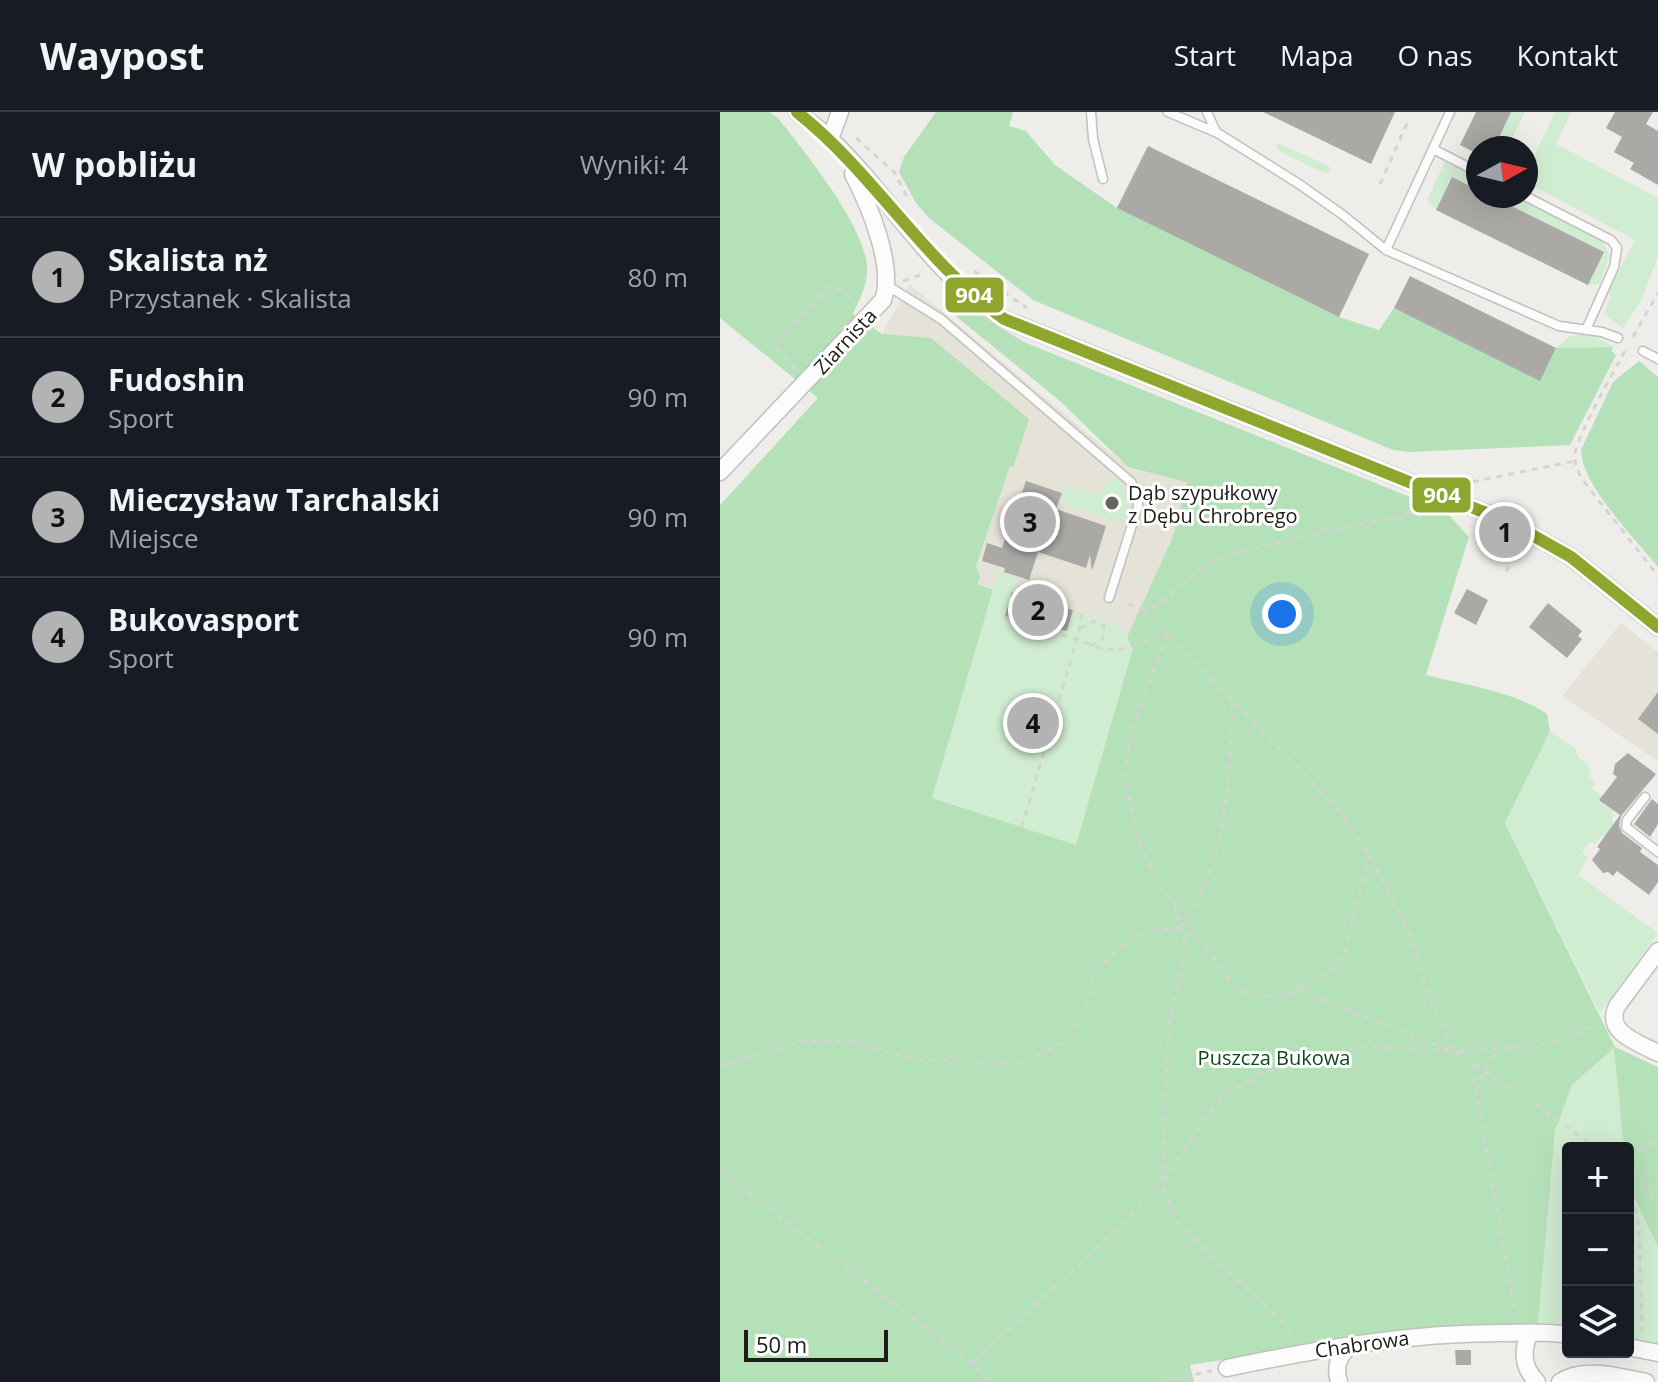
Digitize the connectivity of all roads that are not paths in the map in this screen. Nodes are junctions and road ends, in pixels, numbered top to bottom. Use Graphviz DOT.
graph roads {
  1 [pos="797,112"];
  2 [pos="1091,112"];
  3 [pos="1168,112"];
  4 [pos="1207,112"];
  5 [pos="1450,112"];
  6 [pos="838,117"];
  7 [pos="1216,132"];
  8 [pos="830,139"];
  9 [pos="1433,149"];
  10 [pos="1466,166"];
  11 [pos="1103,179"];
  12 [pos="1538,203"];
  13 [pos="1386,250"];
  14 [pos="888,286"];
  15 [pos="1586,330"];
  16 [pos="1618,338"];
  17 [pos="1643,351"];
  18 [pos="1658,359"];
  19 [pos="720,472"];
  20 [pos="1109,598"];
  21 [pos="1658,627"];
  22 [pos="1645,797"];
  23 [pos="1658,852"];
  24 [pos="1658,951"];
  25 [pos="1658,1053"];
  26 [pos="1526,1333"];
  27 [pos="1562,1335"];
  28 [pos="1351,1345"];
  29 [pos="1227,1368"];
  30 [pos="1339,1382"];
  31 [pos="1537,1382"];
  32 [pos="1560,1382"];
  33 [pos="1646,1382"];
  1 -- 8 [label="street"];
  2 -- 11 [label="lane"];
  3 -- 7 [label="lane"];
  4 -- 7 [label="lane"];
  5 -- 9 [label="lane"];
  6 -- 8 [label="street"];
  7 -- 13 [label="lane"];
  8 -- 14 [label="street, Ziarnista"];
  8 -- 21 [label="street"];
  9 -- 10 [label="lane"];
  9 -- 13 [label="lane"];
  12 -- 15 [label="lane"];
  13 -- 15 [label="lane"];
  14 -- 19 [label="street, Ziarnista"];
  14 -- 20 [label="lane"];
  15 -- 16 [label="lane"];
  17 -- 18 [label="lane"];
  22 -- 23 [label="lane"];
  24 -- 25 [label="street"];
  26 -- 27 [label="street, Chabrowa"];
  26 -- 28 [label="street, Chabrowa"];
  26 -- 31 [label="street"];
  28 -- 29 [label="street, Chabrowa"];
  28 -- 30 [label="street"];
  32 -- 33 [label="street"];
}
